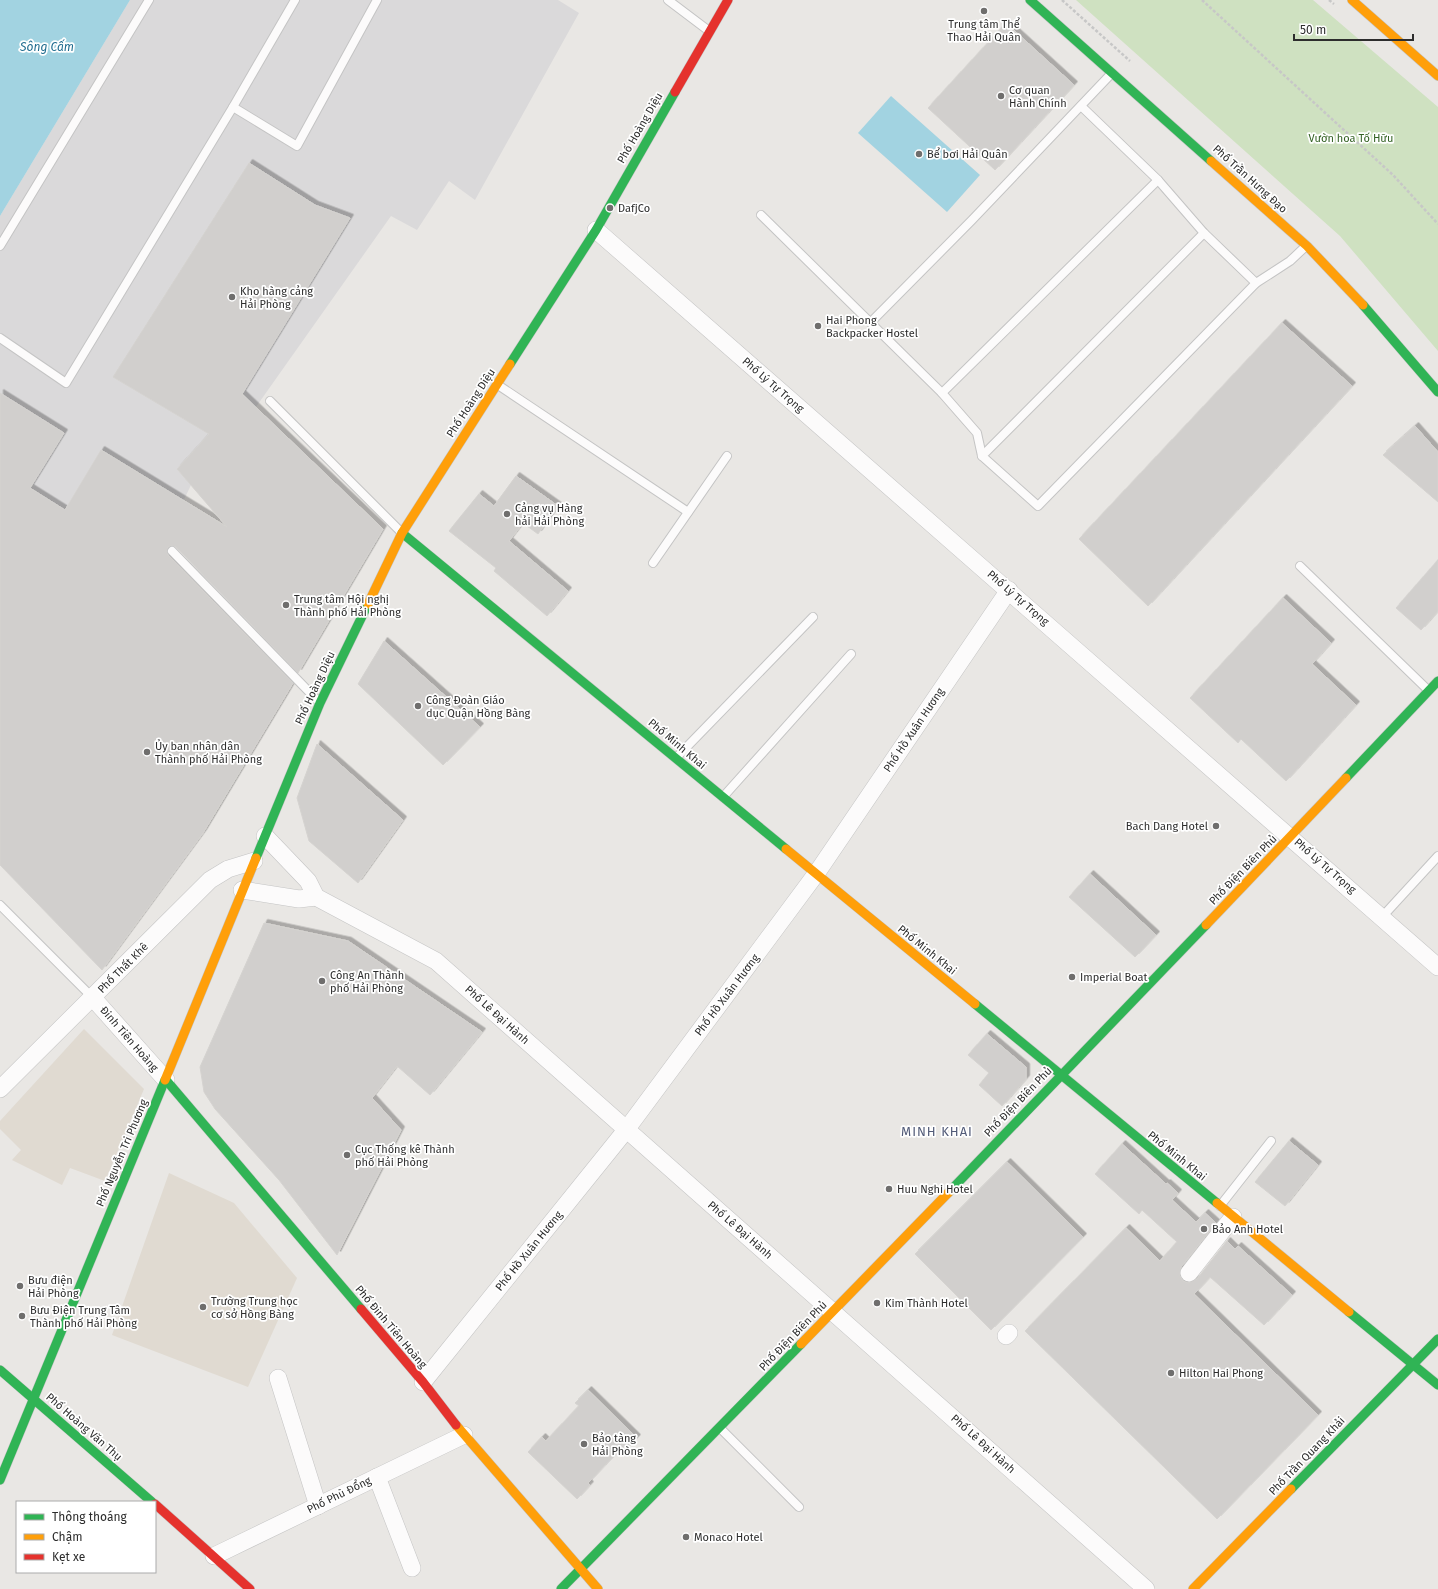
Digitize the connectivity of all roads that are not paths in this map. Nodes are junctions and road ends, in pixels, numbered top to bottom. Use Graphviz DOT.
graph roads {
  1 [pos="148,0"];
  2 [pos="295,0"];
  3 [pos="377,0"];
  4 [pos="668,0"];
  5 [pos="728,0"];
  6 [pos="1030,0"];
  7 [pos="1352,0"];
  8 [pos="710,31"];
  9 [pos="1113,72"];
  10 [pos="1438,76"];
  11 [pos="1081,106"];
  12 [pos="233,107"];
  13 [pos="1158,180"];
  14 [pos="761,215"];
  15 [pos="596,230"];
  16 [pos="1204,233"];
  17 [pos="0,246"];
  18 [pos="1307,246"];
  19 [pos="1256,283"];
  20 [pos="872,322"];
  21 [pos="0,338"];
  22 [pos="497,384"];
  23 [pos="1438,392"];
  24 [pos="942,393"];
  25 [pos="270,401"];
  26 [pos="727,456"];
  27 [pos="982,456"];
  28 [pos="688,512"];
  29 [pos="402,532"];
  30 [pos="172,551"];
  31 [pos="653,563"];
  32 [pos="1300,566"];
  33 [pos="1009,590"];
  34 [pos="813,617"];
  35 [pos="851,654"];
  36 [pos="1438,681"];
  37 [pos="1429,691"];
  38 [pos="320,703"];
  39 [pos="676,759"];
  40 [pos="723,798"];
  41 [pos="265,836"];
  42 [pos="1291,837"];
  43 [pos="1438,856"];
  44 [pos="254,861"];
  45 [pos="816,874"];
  46 [pos="242,890"];
  47 [pos="316,897"];
  48 [pos="0,905"];
  49 [pos="1382,916"];
  50 [pos="1438,967"];
  51 [pos="93,998"];
  52 [pos="1060,1075"];
  53 [pos="166,1080"];
  54 [pos="0,1089"];
  55 [pos="626,1130"];
  56 [pos="1270,1141"];
  57 [pos="1219,1206"];
  58 [pos="1233,1217"];
  59 [pos="1188,1272"];
  60 [pos="834,1312"];
  61 [pos="1438,1339"];
  62 [pos="1412,1365"];
  63 [pos="0,1370"];
  64 [pos="278,1378"];
  65 [pos="423,1382"];
  66 [pos="1438,1385"];
  67 [pos="33,1399"];
  68 [pos="720,1428"];
  69 [pos="464,1435"];
  70 [pos="377,1477"];
  71 [pos="0,1480"];
  72 [pos="151,1501"];
  73 [pos="156,1505"];
  74 [pos="318,1506"];
  75 [pos="799,1507"];
  76 [pos="214,1556"];
  77 [pos="412,1568"];
  78 [pos="581,1569"];
  79 [pos="250,1589"];
  80 [pos="561,1589"];
  81 [pos="598,1589"];
  82 [pos="1146,1589"];
  83 [pos="1193,1589"];
  1 -- 17 [label="lane"];
  2 -- 12 [label="lane"];
  3 -- 12 [label="lane"];
  4 -- 8 [label="lane"];
  5 -- 8 [label="main road, Phố Hoàng Diệu"];
  6 -- 9 [label="main road, Phố Trần Hưng Đạo"];
  7 -- 10 [label="main road"];
  8 -- 15 [label="main road, Phố Hoàng Diệu"];
  9 -- 11 [label="lane"];
  9 -- 18 [label="main road, Phố Trần Hưng Đạo"];
  11 -- 13 [label="lane"];
  11 -- 20 [label="lane"];
  12 -- 21 [label="lane"];
  13 -- 16 [label="lane"];
  13 -- 24 [label="lane"];
  14 -- 20 [label="lane"];
  15 -- 22 [label="main road, Phố Hoàng Diệu"];
  15 -- 33 [label="street, Phố Lý Tự Trọng"];
  16 -- 19 [label="lane"];
  16 -- 27 [label="lane"];
  18 -- 19 [label="lane"];
  18 -- 23 [label="main road, Phố Trần Hưng Đạo"];
  19 -- 27 [label="lane"];
  20 -- 24 [label="lane"];
  22 -- 28 [label="lane"];
  22 -- 29 [label="main road, Phố Hoàng Diệu"];
  24 -- 27 [label="lane"];
  25 -- 29 [label="lane"];
  26 -- 28 [label="lane"];
  28 -- 31 [label="lane"];
  29 -- 38 [label="main road, Phố Hoàng Diệu"];
  29 -- 39 [label="main road, Phố Minh Khai"];
  30 -- 38 [label="lane"];
  32 -- 37 [label="lane"];
  33 -- 42 [label="street, Phố Lý Tự Trọng"];
  33 -- 45 [label="street, Phố Hồ Xuân Hương"];
  34 -- 39 [label="lane"];
  35 -- 40 [label="lane"];
  36 -- 37 [label="main road, Phố Điện Biên Phủ"];
  37 -- 42 [label="main road, Phố Điện Biên Phủ"];
  38 -- 41 [label="main road, Phố Hoàng Diệu"];
  39 -- 40 [label="main road, Phố Minh Khai"];
  40 -- 45 [label="main road, Phố Minh Khai"];
  41 -- 44 [label="main road, Phố Nguyễn Tri Phương"];
  41 -- 47 [label="street"];
  42 -- 49 [label="street, Phố Lý Tự Trọng"];
  42 -- 52 [label="main road, Phố Điện Biên Phủ"];
  43 -- 49 [label="lane"];
  44 -- 46 [label="main road, Phố Nguyễn Tri Phương"];
  44 -- 51 [label="street, Phố Thất Khê"];
  45 -- 52 [label="main road, Phố Minh Khai"];
  45 -- 55 [label="street, Phố Hồ Xuân Hương"];
  46 -- 47 [label="street"];
  46 -- 53 [label="main road, Phố Nguyễn Tri Phương"];
  47 -- 55 [label="street, Phố Lê Đại Hành"];
  48 -- 51 [label="lane"];
  49 -- 50 [label="street, Phố Lý Tự Trọng"];
  51 -- 53 [label="street, Đinh Tiên Hoàng"];
  51 -- 54 [label="street, Phố Thất Khê"];
  52 -- 57 [label="main road, Phố Minh Khai"];
  52 -- 60 [label="main road, Phố Điện Biên Phủ"];
  53 -- 65 [label="main road, Phố Đinh Tiên Hoàng"];
  53 -- 67 [label="main road, Phố Nguyễn Tri Phương"];
  55 -- 60 [label="street, Phố Lê Đại Hành"];
  55 -- 65 [label="street, Phố Hồ Xuân Hương"];
  56 -- 57 [label="lane"];
  57 -- 58 [label="main road, Phố Minh Khai"];
  58 -- 59 [label="street"];
  58 -- 62 [label="main road, Phố Minh Khai"];
  60 -- 68 [label="main road, Phố Điện Biên Phủ"];
  60 -- 82 [label="street, Phố Lê Đại Hành"];
  61 -- 62 [label="main road, Phố Trần Quang Khải"];
  62 -- 66 [label="main road, Phố Minh Khai"];
  62 -- 83 [label="main road, Phố Trần Quang Khải"];
  63 -- 67 [label="main road, Phố Hoàng Văn Thụ"];
  64 -- 74 [label="street"];
  65 -- 69 [label="main road, Phố Đinh Tiên Hoàng"];
  67 -- 71 [label="main road, Phố Nguyễn Tri Phương"];
  67 -- 72 [label="main road, Phố Hoàng Văn Thụ"];
  68 -- 75 [label="lane"];
  68 -- 78 [label="main road, Phố Điện Biên Phủ"];
  69 -- 70 [label="street, Phố Phù Đổng"];
  69 -- 78 [label="main road, Phố Đinh Tiên Hoàng"];
  70 -- 74 [label="street, Phố Phù Đổng"];
  70 -- 77 [label="street"];
  73 -- 76 [label="main road"];
  74 -- 76 [label="street, Phố Phù Đổng"];
  76 -- 79 [label="main road"];
  78 -- 80 [label="main road, Phố Điện Biên Phủ"];
  78 -- 81 [label="main road, Phố Đinh Tiên Hoàng"];
}
